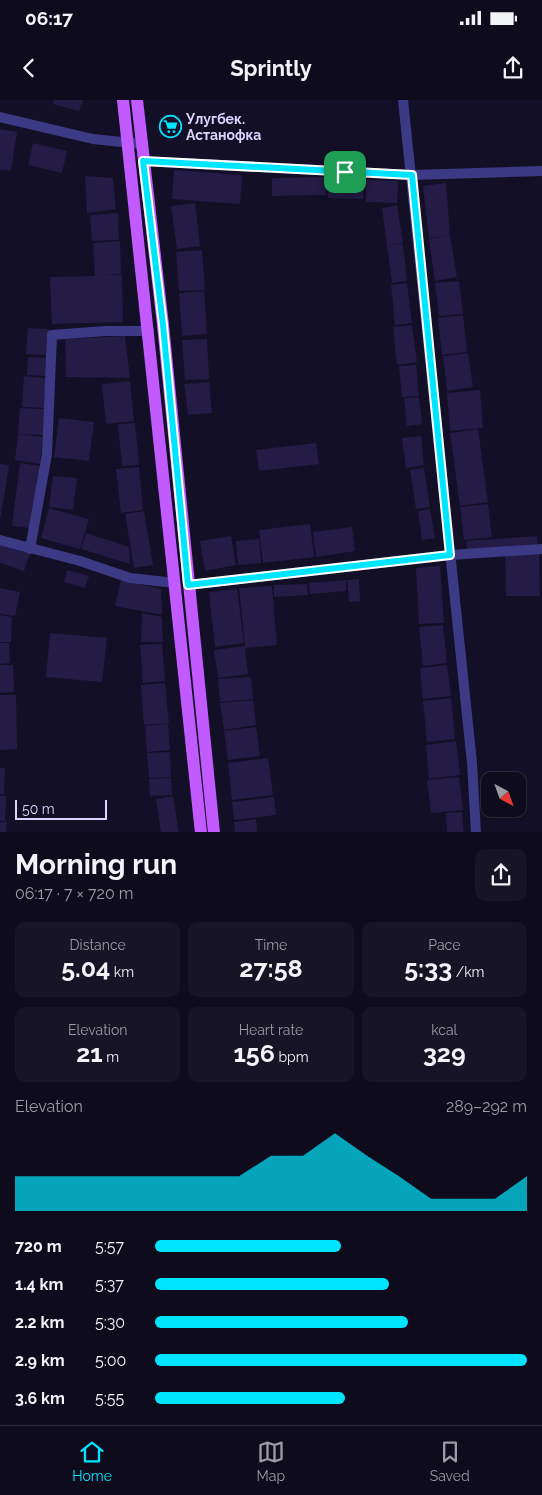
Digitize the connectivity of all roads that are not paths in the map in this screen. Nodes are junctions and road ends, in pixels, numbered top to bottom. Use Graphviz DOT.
graph roads {
  1 [pos="123,100"];
  2 [pos="137,100"];
  3 [pos="403,100"];
  4 [pos="0,117"];
  5 [pos="128,144"];
  6 [pos="142,144"];
  7 [pos="143,161"];
  8 [pos="542,171"];
  9 [pos="412,175"];
  10 [pos="149,331"];
  11 [pos="0,540"];
  12 [pos="30,549"];
  13 [pos="542,549"];
  14 [pos="450,555"];
  15 [pos="181,584"];
  16 [pos="201,832"];
  17 [pos="214,832"];
  18 [pos="476,832"];
  1 -- 5 [label="main road"];
  2 -- 6 [label="main road"];
  3 -- 9 [label="street"];
  4 -- 5 [label="street"];
  5 -- 6 [label="street"];
  5 -- 10 [label="main road"];
  6 -- 7 [label="main road"];
  7 -- 9 [label="street"];
  7 -- 15 [label="main road"];
  8 -- 9 [label="street"];
  9 -- 14 [label="street"];
  10 -- 12 [label="street"];
  10 -- 15 [label="main road"];
  11 -- 12 [label="street"];
  12 -- 15 [label="street"];
  13 -- 14 [label="street"];
  14 -- 15 [label="street"];
  14 -- 18 [label="street"];
  15 -- 16 [label="main road"];
  15 -- 17 [label="main road"];
}
